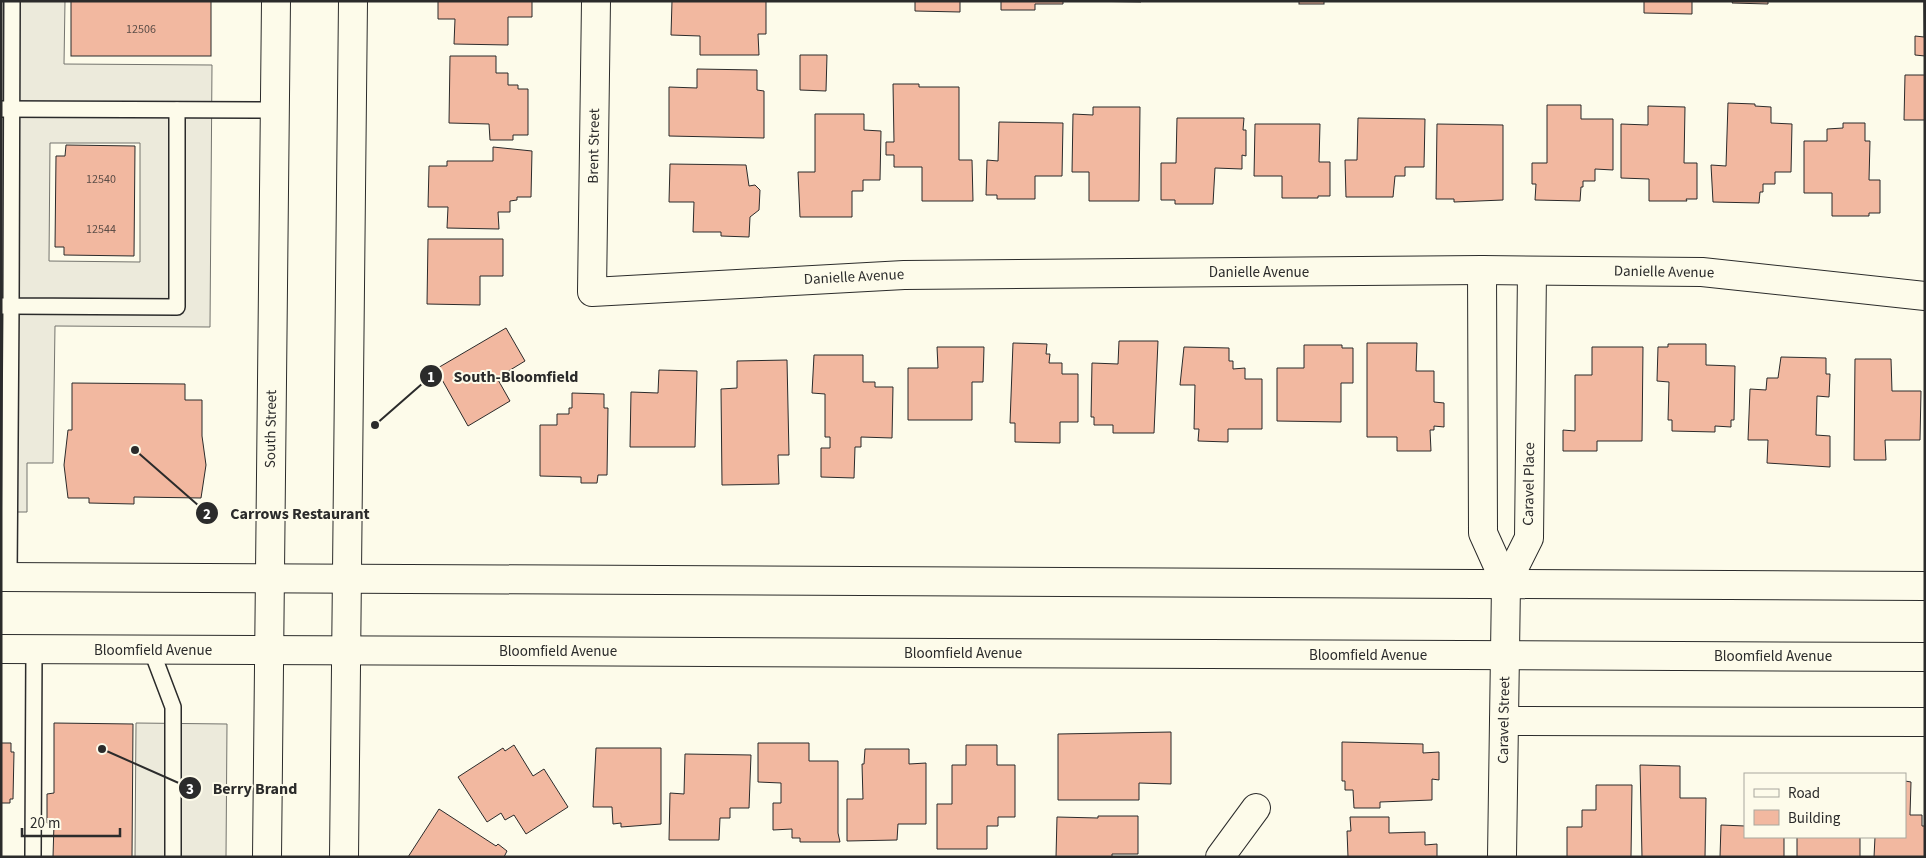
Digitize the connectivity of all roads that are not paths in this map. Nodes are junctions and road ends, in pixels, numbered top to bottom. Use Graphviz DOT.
graph roads {
  1 [pos="12,1"];
  2 [pos="276,1"];
  3 [pos="353,1"];
  4 [pos="596,1"];
  5 [pos="7,109"];
  6 [pos="177,110"];
  7 [pos="275,110"];
  8 [pos="1482,270"];
  9 [pos="1532,270"];
  10 [pos="592,292"];
  11 [pos="1925,296"];
  12 [pos="6,306"];
  13 [pos="6,472"];
  14 [pos="5,577"];
  15 [pos="270,578"];
  16 [pos="347,578"];
  17 [pos="1506,584"];
  18 [pos="1925,586"];
  19 [pos="151,649"];
  20 [pos="1,650"];
  21 [pos="34,650"];
  22 [pos="268,650"];
  23 [pos="346,651"];
  24 [pos="1504,655"];
  25 [pos="1925,657"];
  26 [pos="1504,720"];
  27 [pos="1925,722"];
  28 [pos="1256,808"];
  29 [pos="33,857"];
  30 [pos="173,857"];
  31 [pos="267,857"];
  32 [pos="344,857"];
  33 [pos="1220,857"];
  34 [pos="1502,857"];
  1 -- 5 [label="lane"];
  2 -- 7 [label="street, South Street"];
  3 -- 16 [label="street"];
  4 -- 10 [label="street, Brent Street"];
  5 -- 6 [label="lane"];
  5 -- 12 [label="lane"];
  6 -- 7 [label="lane"];
  6 -- 12 [label="lane"];
  7 -- 15 [label="street, South Street"];
  8 -- 9 [label="street, Danielle Avenue"];
  8 -- 10 [label="street, Danielle Avenue"];
  8 -- 17 [label="street"];
  9 -- 11 [label="street, Danielle Avenue"];
  9 -- 17 [label="street, Caravel Place"];
  12 -- 13 [label="lane"];
  13 -- 14 [label="lane"];
  14 -- 15 [label="street"];
  15 -- 16 [label="street"];
  15 -- 22 [label="street, South Street"];
  16 -- 17 [label="street"];
  16 -- 23 [label="street"];
  17 -- 18 [label="street"];
  17 -- 24 [label="street, Caravel Street"];
  19 -- 21 [label="street, Bloomfield Avenue"];
  19 -- 22 [label="street, Bloomfield Avenue"];
  19 -- 30 [label="lane"];
  20 -- 21 [label="street, Bloomfield Avenue"];
  21 -- 29 [label="lane"];
  22 -- 23 [label="street, Bloomfield Avenue"];
  22 -- 31 [label="street, South Street"];
  23 -- 24 [label="street, Bloomfield Avenue"];
  23 -- 32 [label="street"];
  24 -- 25 [label="street, Bloomfield Avenue"];
  24 -- 26 [label="street, Caravel Street"];
  26 -- 27 [label="street"];
  26 -- 34 [label="street, Caravel Street"];
  28 -- 33 [label="street"];
}
